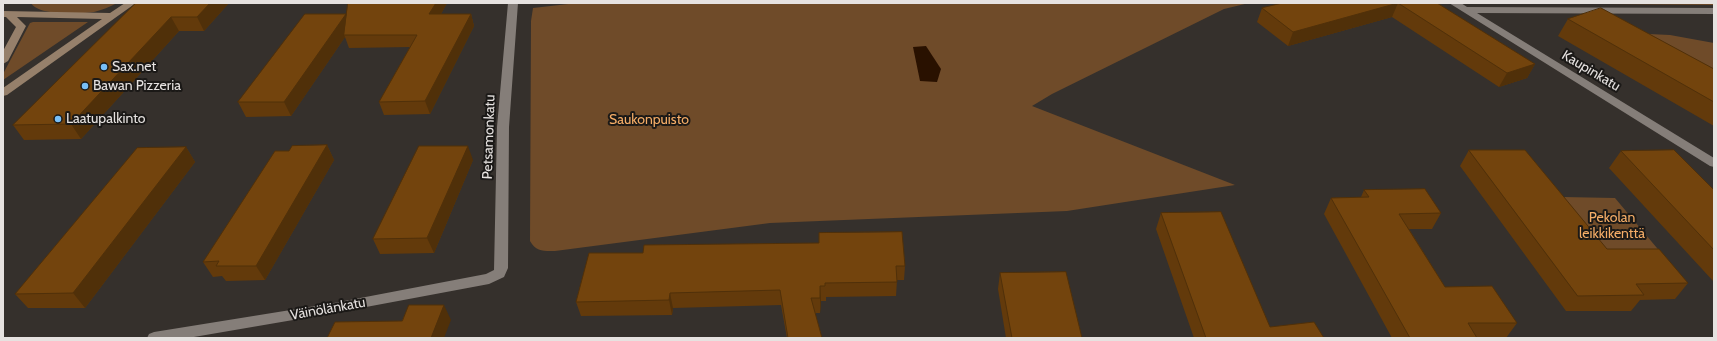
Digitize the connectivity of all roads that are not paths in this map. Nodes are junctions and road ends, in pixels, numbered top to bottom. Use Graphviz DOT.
graph roads {
  1 [pos="17,3"];
  2 [pos="131,3"];
  3 [pos="513,3"];
  4 [pos="1454,3"];
  5 [pos="1465,10"];
  6 [pos="1714,12"];
  7 [pos="5,16"];
  8 [pos="113,16"];
  9 [pos="3,61"];
  10 [pos="3,92"];
  11 [pos="1714,163"];
  12 [pos="499,273"];
  13 [pos="154,338"];
  1 -- 7 [label="street"];
  2 -- 8 [label="street"];
  3 -- 12 [label="street, Petsamonkatu"];
  4 -- 5 [label="street, Kaupinkatu"];
  5 -- 6 [label="street"];
  5 -- 11 [label="street, Kaupinkatu"];
  7 -- 8 [label="street"];
  7 -- 9 [label="street"];
  8 -- 10 [label="street"];
  12 -- 13 [label="street, Väinölänkatu"];
}
